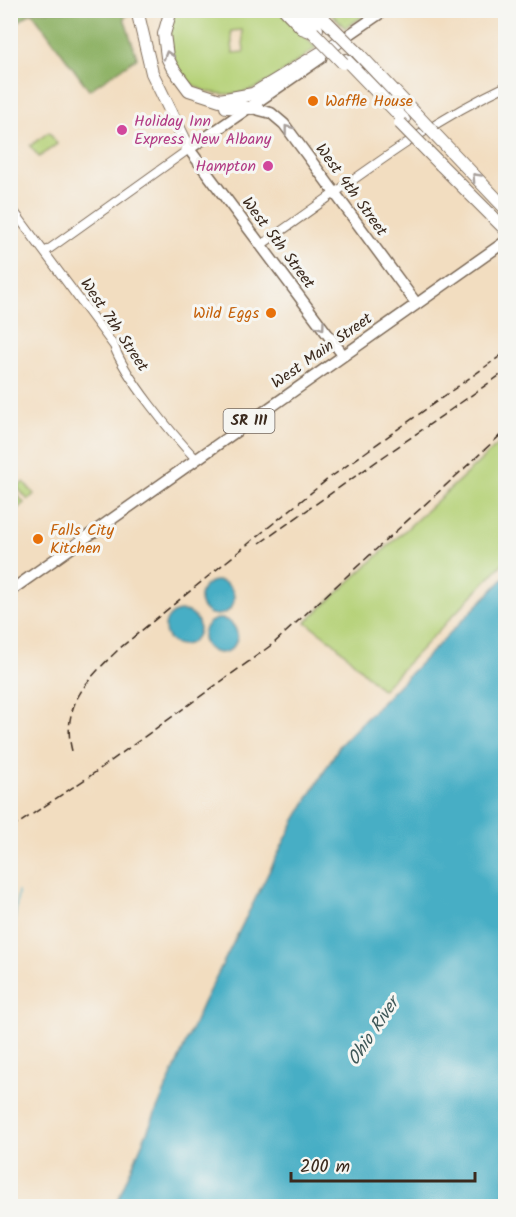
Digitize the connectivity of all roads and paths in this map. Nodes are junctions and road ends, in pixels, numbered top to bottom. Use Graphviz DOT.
graph roads {
  1 [pos="137,10"];
  2 [pos="171,10"];
  3 [pos="285,10"];
  4 [pos="294,10"];
  5 [pos="299,10"];
  6 [pos="385,10"];
  7 [pos="319,20"];
  8 [pos="337,44"];
  9 [pos="506,86"];
  10 [pos="189,90"];
  11 [pos="252,108"];
  12 [pos="189,149"];
  13 [pos="445,159"];
  14 [pos="335,193"];
  15 [pos="10,206"];
  16 [pos="496,209"];
  17 [pos="506,225"];
  18 [pos="506,230"];
  19 [pos="506,241"];
  20 [pos="261,245"];
  21 [pos="45,252"];
  22 [pos="416,303"];
  23 [pos="343,355"];
  24 [pos="196,459"];
  25 [pos="10,591"];
  1 -- 12 [label="highway"];
  10 -- 2 [label="highway, one-way"];
  3 -- 7 [label="highway"];
  4 -- 7 [label="highway"];
  5 -- 7 [label="highway"];
  6 -- 8 [label="main road"];
  7 -- 13 [label="highway, bridge"];
  7 -- 13 [label="highway, bridge"];
  8 -- 10 [label="highway"];
  8 -- 11 [label="main road"];
  9 -- 14 [label="street"];
  10 -- 11 [label="highway"];
  11 -- 12 [label="main road"];
  14 -- 11 [label="main road, West 4th Street, one-way"];
  12 -- 20 [label="main road, West 5th Street"];
  12 -- 21 [label="street"];
  13 -- 16 [label="highway"];
  14 -- 20 [label="street"];
  14 -- 22 [label="main road, West 4th Street"];
  15 -- 21 [label="street, West 7th Street"];
  16 -- 17 [label="highway"];
  16 -- 18 [label="highway"];
  19 -- 22 [label="main road, West Main Street / SR 111"];
  20 -- 23 [label="main road, West 5th Street, one-way"];
  21 -- 24 [label="street, West 7th Street"];
  22 -- 23 [label="main road, West Main Street / SR 111"];
  23 -- 24 [label="main road, West Main Street / SR 111"];
  24 -- 25 [label="main road, West Main Street / SR 111"];
}
